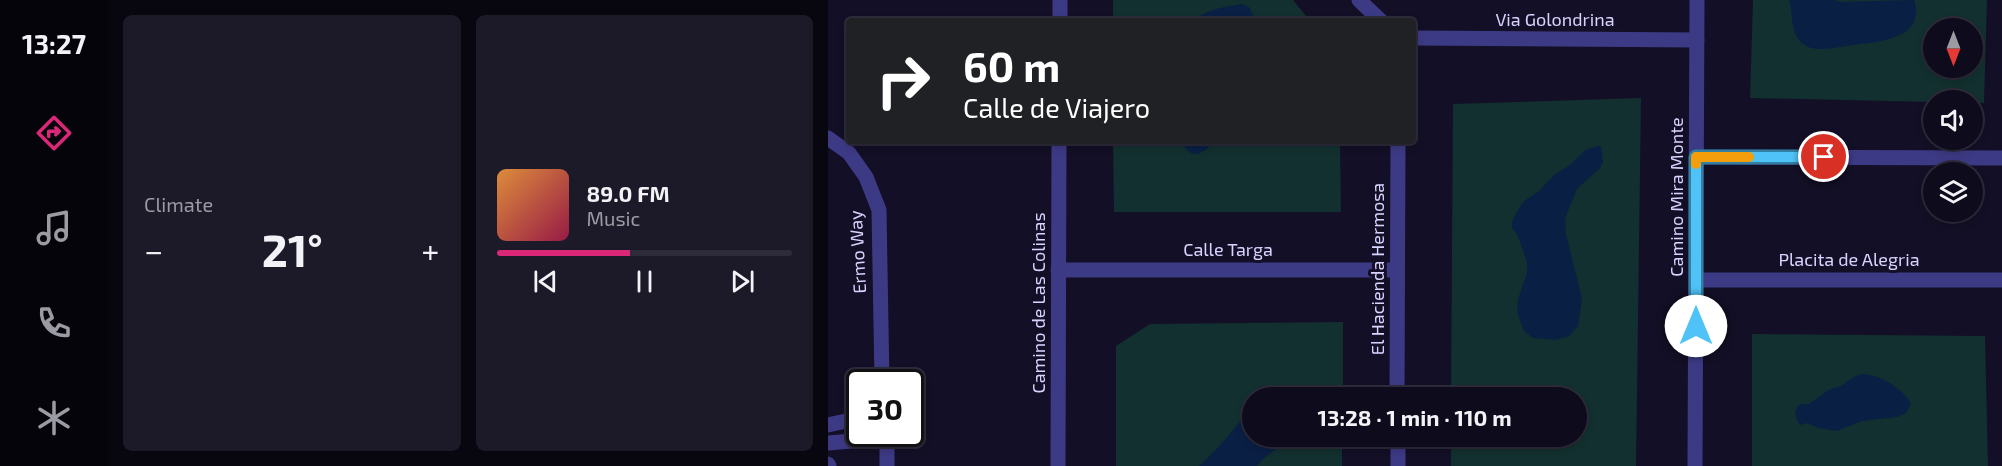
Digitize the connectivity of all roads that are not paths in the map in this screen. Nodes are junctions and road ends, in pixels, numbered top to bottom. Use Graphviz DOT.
graph roads {
  1 [pos="1060,0"];
  2 [pos="1359,0"];
  3 [pos="1697,0"];
  4 [pos="1060,18"];
  5 [pos="1378,18"];
  6 [pos="1416,38"];
  7 [pos="1696,40"];
  8 [pos="828,138"];
  9 [pos="1059,144"];
  10 [pos="1398,144"];
  11 [pos="1696,157"];
  12 [pos="2002,158"];
  13 [pos="1058,270"];
  14 [pos="1397,270"];
  15 [pos="1697,280"];
  16 [pos="2002,280"];
  17 [pos="882,369"];
  18 [pos="1397,387"];
  19 [pos="846,421"];
  20 [pos="828,425"];
  21 [pos="846,441"];
  22 [pos="828,443"];
  23 [pos="887,447"];
  24 [pos="1398,447"];
  25 [pos="887,466"];
  26 [pos="1058,466"];
  27 [pos="1398,466"];
  28 [pos="1695,466"];
  1 -- 4 [label="street"];
  2 -- 5 [label="street"];
  3 -- 7 [label="street, Camino Mira Monte"];
  6 -- 7 [label="street, Via Golondrina"];
  7 -- 11 [label="street, Camino Mira Monte"];
  8 -- 17 [label="street, Ermo Way"];
  9 -- 13 [label="street, Camino de Las Colinas"];
  10 -- 14 [label="street, El Hacienda Hermosa"];
  11 -- 12 [label="street"];
  11 -- 15 [label="street, Camino Mira Monte"];
  13 -- 14 [label="street, Calle Targa"];
  13 -- 26 [label="street, Camino de Las Colinas"];
  14 -- 18 [label="street, El Hacienda Hermosa"];
  15 -- 16 [label="street, Placita de Alegria"];
  15 -- 28 [label="street, Camino Mira Monte"];
  19 -- 20 [label="street"];
  21 -- 22 [label="street"];
  23 -- 25 [label="street"];
  24 -- 27 [label="street"];
}
